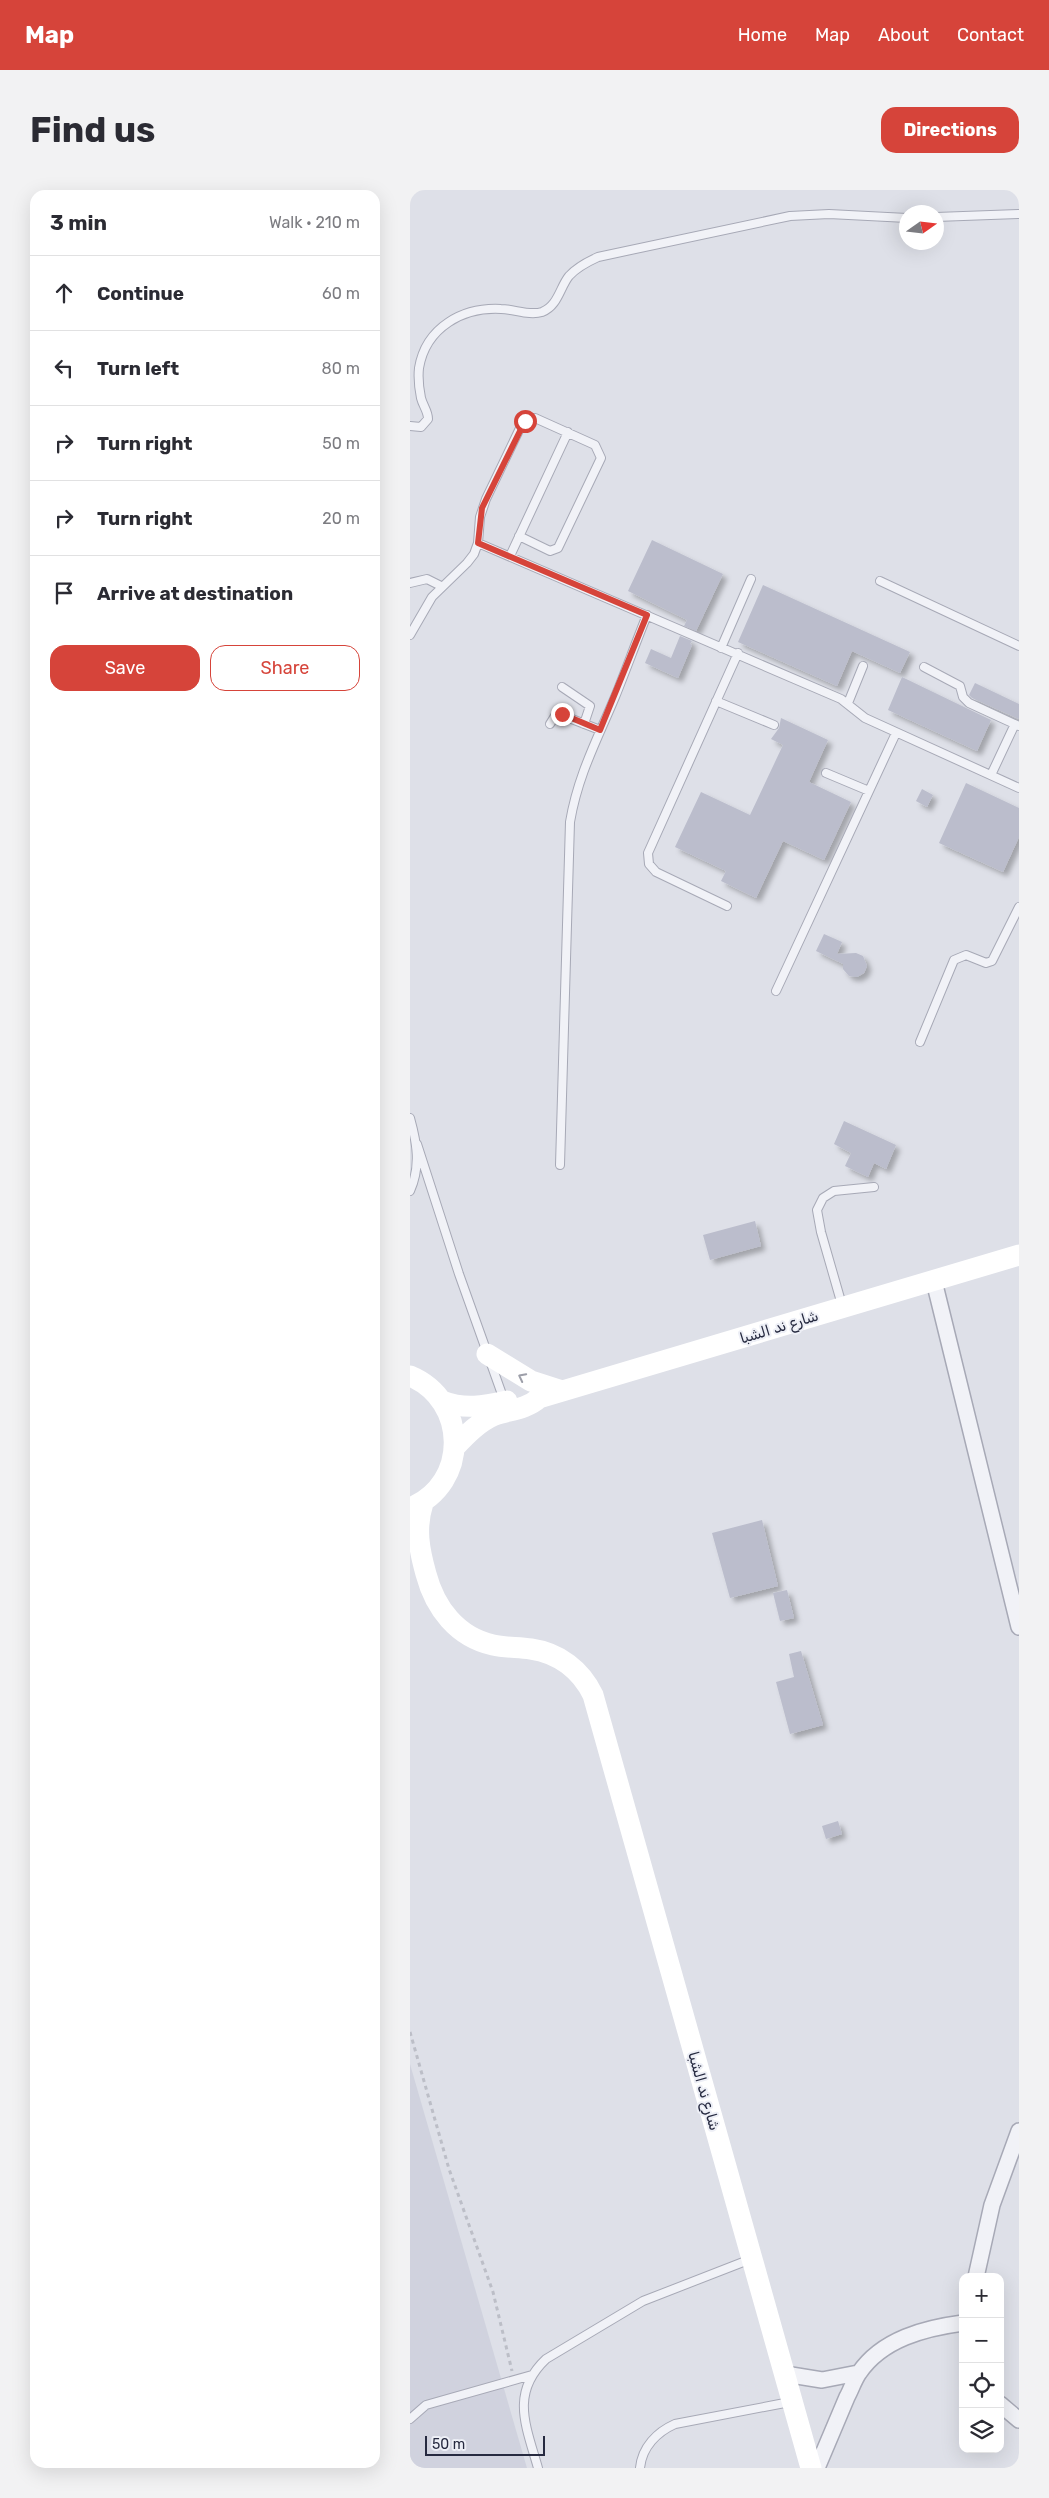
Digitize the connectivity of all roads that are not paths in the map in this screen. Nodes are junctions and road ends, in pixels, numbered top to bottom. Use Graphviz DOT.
graph roads {
  1 [pos="1019,214"];
  2 [pos="944,217"];
  3 [pos="899,218"];
  4 [pos="410,426"];
  5 [pos="568,432"];
  6 [pos="520,536"];
  7 [pos="478,543"];
  8 [pos="510,556"];
  9 [pos="751,579"];
  10 [pos="880,581"];
  11 [pos="410,583"];
  12 [pos="441,586"];
  13 [pos="647,615"];
  14 [pos="410,634"];
  15 [pos="1019,646"];
  16 [pos="721,648"];
  17 [pos="738,653"];
  18 [pos="863,666"];
  19 [pos="924,668"];
  20 [pos="562,687"];
  21 [pos="716,701"];
  22 [pos="848,703"];
  23 [pos="550,724"];
  24 [pos="584,724"];
  25 [pos="774,725"];
  26 [pos="1017,725"];
  27 [pos="600,730"];
  28 [pos="896,733"];
  29 [pos="826,773"];
  30 [pos="990,775"];
  31 [pos="1019,788"];
  32 [pos="869,791"];
  33 [pos="727,906"];
  34 [pos="1019,907"];
  35 [pos="776,991"];
  36 [pos="920,1042"];
  37 [pos="410,1118"];
  38 [pos="417,1144"];
  39 [pos="560,1165"];
  40 [pos="874,1187"];
  41 [pos="410,1190"];
  42 [pos="1019,1256"];
  43 [pos="934,1281"];
  44 [pos="843,1308"];
  45 [pos="486,1354"];
  46 [pos="410,1376"];
  47 [pos="563,1391"];
  48 [pos="539,1398"];
  49 [pos="442,1401"];
  50 [pos="504,1402"];
  51 [pos="456,1447"];
  52 [pos="416,1506"];
  53 [pos="410,1554"];
  54 [pos="1019,1627"];
  55 [pos="598,1714"];
  56 [pos="1019,2131"];
  57 [pos="751,2259"];
  58 [pos="977,2273"];
  59 [pos="959,2324"];
  60 [pos="858,2373"];
  61 [pos="785,2374"];
  62 [pos="532,2376"];
  63 [pos="792,2402"];
  64 [pos="1004,2407"];
  65 [pos="410,2419"];
  66 [pos="1019,2420"];
  67 [pos="538,2468"];
  68 [pos="640,2468"];
  69 [pos="811,2468"];
  70 [pos="818,2468"];
  1 -- 2 [label="lane"];
  3 -- 4 [label="lane"];
  5 -- 6 [label="lane"];
  5 -- 6 [label="lane"];
  5 -- 7 [label="lane"];
  6 -- 8 [label="lane"];
  7 -- 8 [label="lane"];
  7 -- 12 [label="lane"];
  8 -- 13 [label="lane"];
  9 -- 16 [label="lane"];
  10 -- 15 [label="lane"];
  11 -- 12 [label="lane"];
  12 -- 14 [label="lane"];
  13 -- 16 [label="lane"];
  13 -- 27 [label="lane"];
  16 -- 17 [label="lane"];
  17 -- 21 [label="lane"];
  17 -- 22 [label="lane"];
  18 -- 22 [label="lane"];
  19 -- 26 [label="lane"];
  20 -- 24 [label="lane"];
  21 -- 25 [label="lane"];
  21 -- 33 [label="lane"];
  22 -- 28 [label="lane"];
  23 -- 24 [label="lane"];
  24 -- 27 [label="lane"];
  26 -- 30 [label="lane"];
  27 -- 39 [label="lane"];
  28 -- 30 [label="lane"];
  28 -- 32 [label="lane"];
  29 -- 32 [label="lane"];
  30 -- 31 [label="lane"];
  32 -- 35 [label="lane"];
  34 -- 36 [label="lane"];
  37 -- 38 [label="lane"];
  38 -- 41 [label="lane"];
  38 -- 45 [label="lane"];
  40 -- 44 [label="lane"];
  42 -- 43 [label="main road, شارع ند الشبا"];
  43 -- 44 [label="main road, شارع ند الشبا"];
  43 -- 54 [label="street"];
  44 -- 47 [label="main road, شارع ند الشبا"];
  47 -- 45 [label="main road, one-way"];
  45 -- 50 [label="lane"];
  46 -- 49 [label="main road"];
  47 -- 48 [label="main road, شارع ند الشبا"];
  48 -- 50 [label="main road, شارع ند الشبا"];
  48 -- 51 [label="main road, شارع ند الشبا"];
  49 -- 50 [label="main road, شارع ند الشبا"];
  49 -- 51 [label="main road"];
  51 -- 52 [label="main road"];
  52 -- 55 [label="main road, شارع ند الشبا"];
  53 -- 55 [label="main road, شارع ند الشبا"];
  55 -- 57 [label="main road, شارع ند الشبا"];
  56 -- 58 [label="street"];
  57 -- 61 [label="main road, شارع ند الشبا"];
  57 -- 62 [label="lane"];
  59 -- 60 [label="street"];
  60 -- 61 [label="street"];
  60 -- 70 [label="street"];
  61 -- 63 [label="main road, شارع ند الشبا"];
  62 -- 65 [label="lane"];
  62 -- 67 [label="lane"];
  63 -- 68 [label="lane"];
  63 -- 69 [label="main road, شارع ند الشبا"];
  64 -- 66 [label="street"];
}
